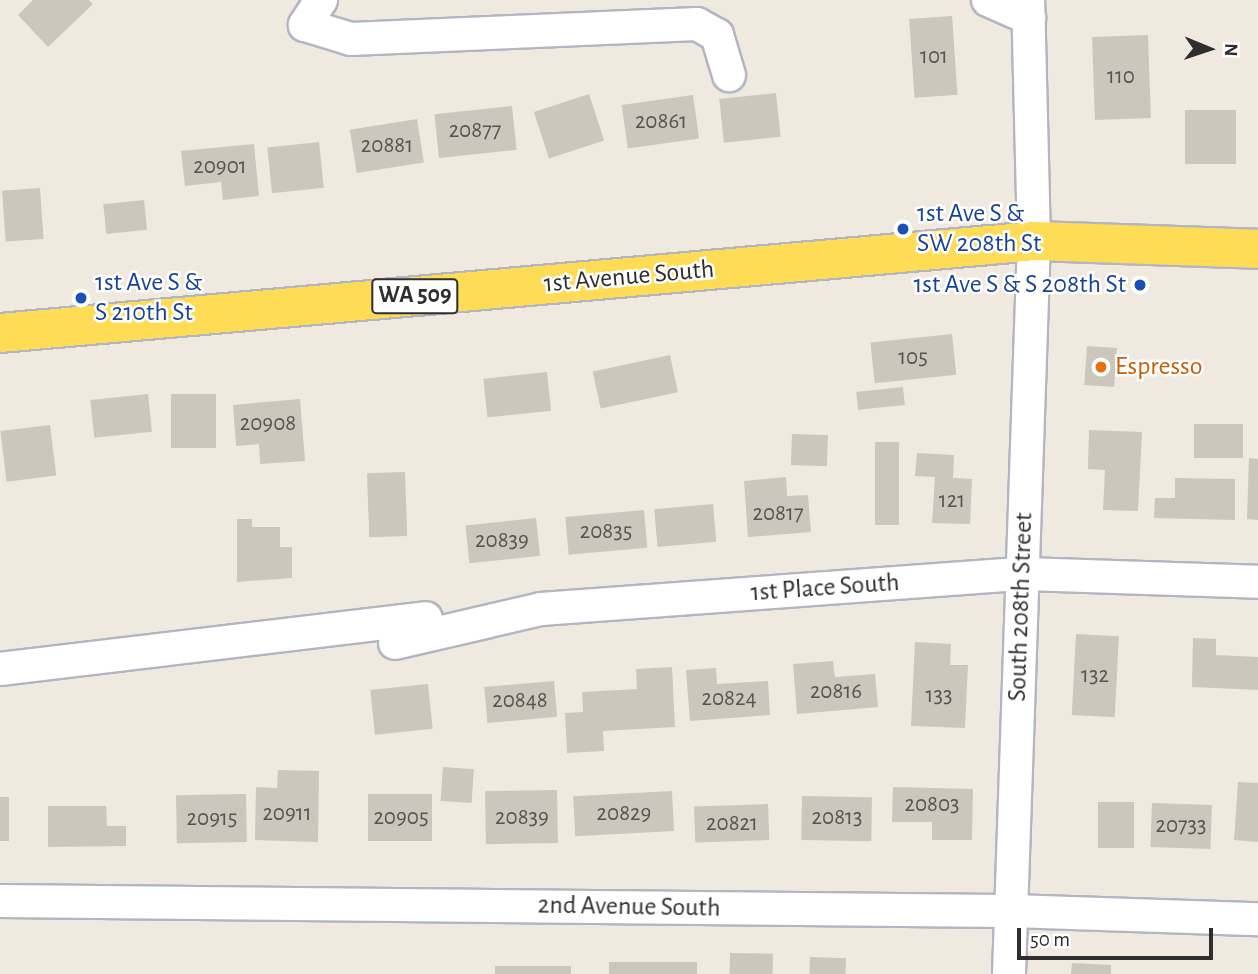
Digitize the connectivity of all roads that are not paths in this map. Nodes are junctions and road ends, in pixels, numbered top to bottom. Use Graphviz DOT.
graph roads {
  1 [pos="988,0"];
  2 [pos="1028,9"];
  3 [pos="313,13"];
  4 [pos="729,75"];
  5 [pos="1034,240"];
  6 [pos="1258,249"];
  7 [pos="0,334"];
  8 [pos="1022,574"];
  9 [pos="1258,582"];
  10 [pos="475,624"];
  11 [pos="395,643"];
  12 [pos="0,669"];
  13 [pos="0,901"];
  14 [pos="1012,911"];
  15 [pos="1258,919"];
  16 [pos="1009,974"];
  1 -- 2 [label="street"];
  2 -- 5 [label="street, South 208th Street"];
  3 -- 4 [label="street"];
  5 -- 6 [label="main road, 1st Avenue South / WA 509"];
  5 -- 7 [label="main road, 1st Avenue South / WA 509"];
  5 -- 8 [label="street, South 208th Street"];
  8 -- 9 [label="street, 1st Place South"];
  8 -- 10 [label="street, 1st Place South"];
  8 -- 14 [label="street, South 208th Street"];
  10 -- 11 [label="street, 1st Place South"];
  10 -- 12 [label="street"];
  13 -- 14 [label="street, 2nd Avenue South"];
  14 -- 15 [label="street, 2nd Avenue South"];
  14 -- 16 [label="street, South 208th Street"];
}
